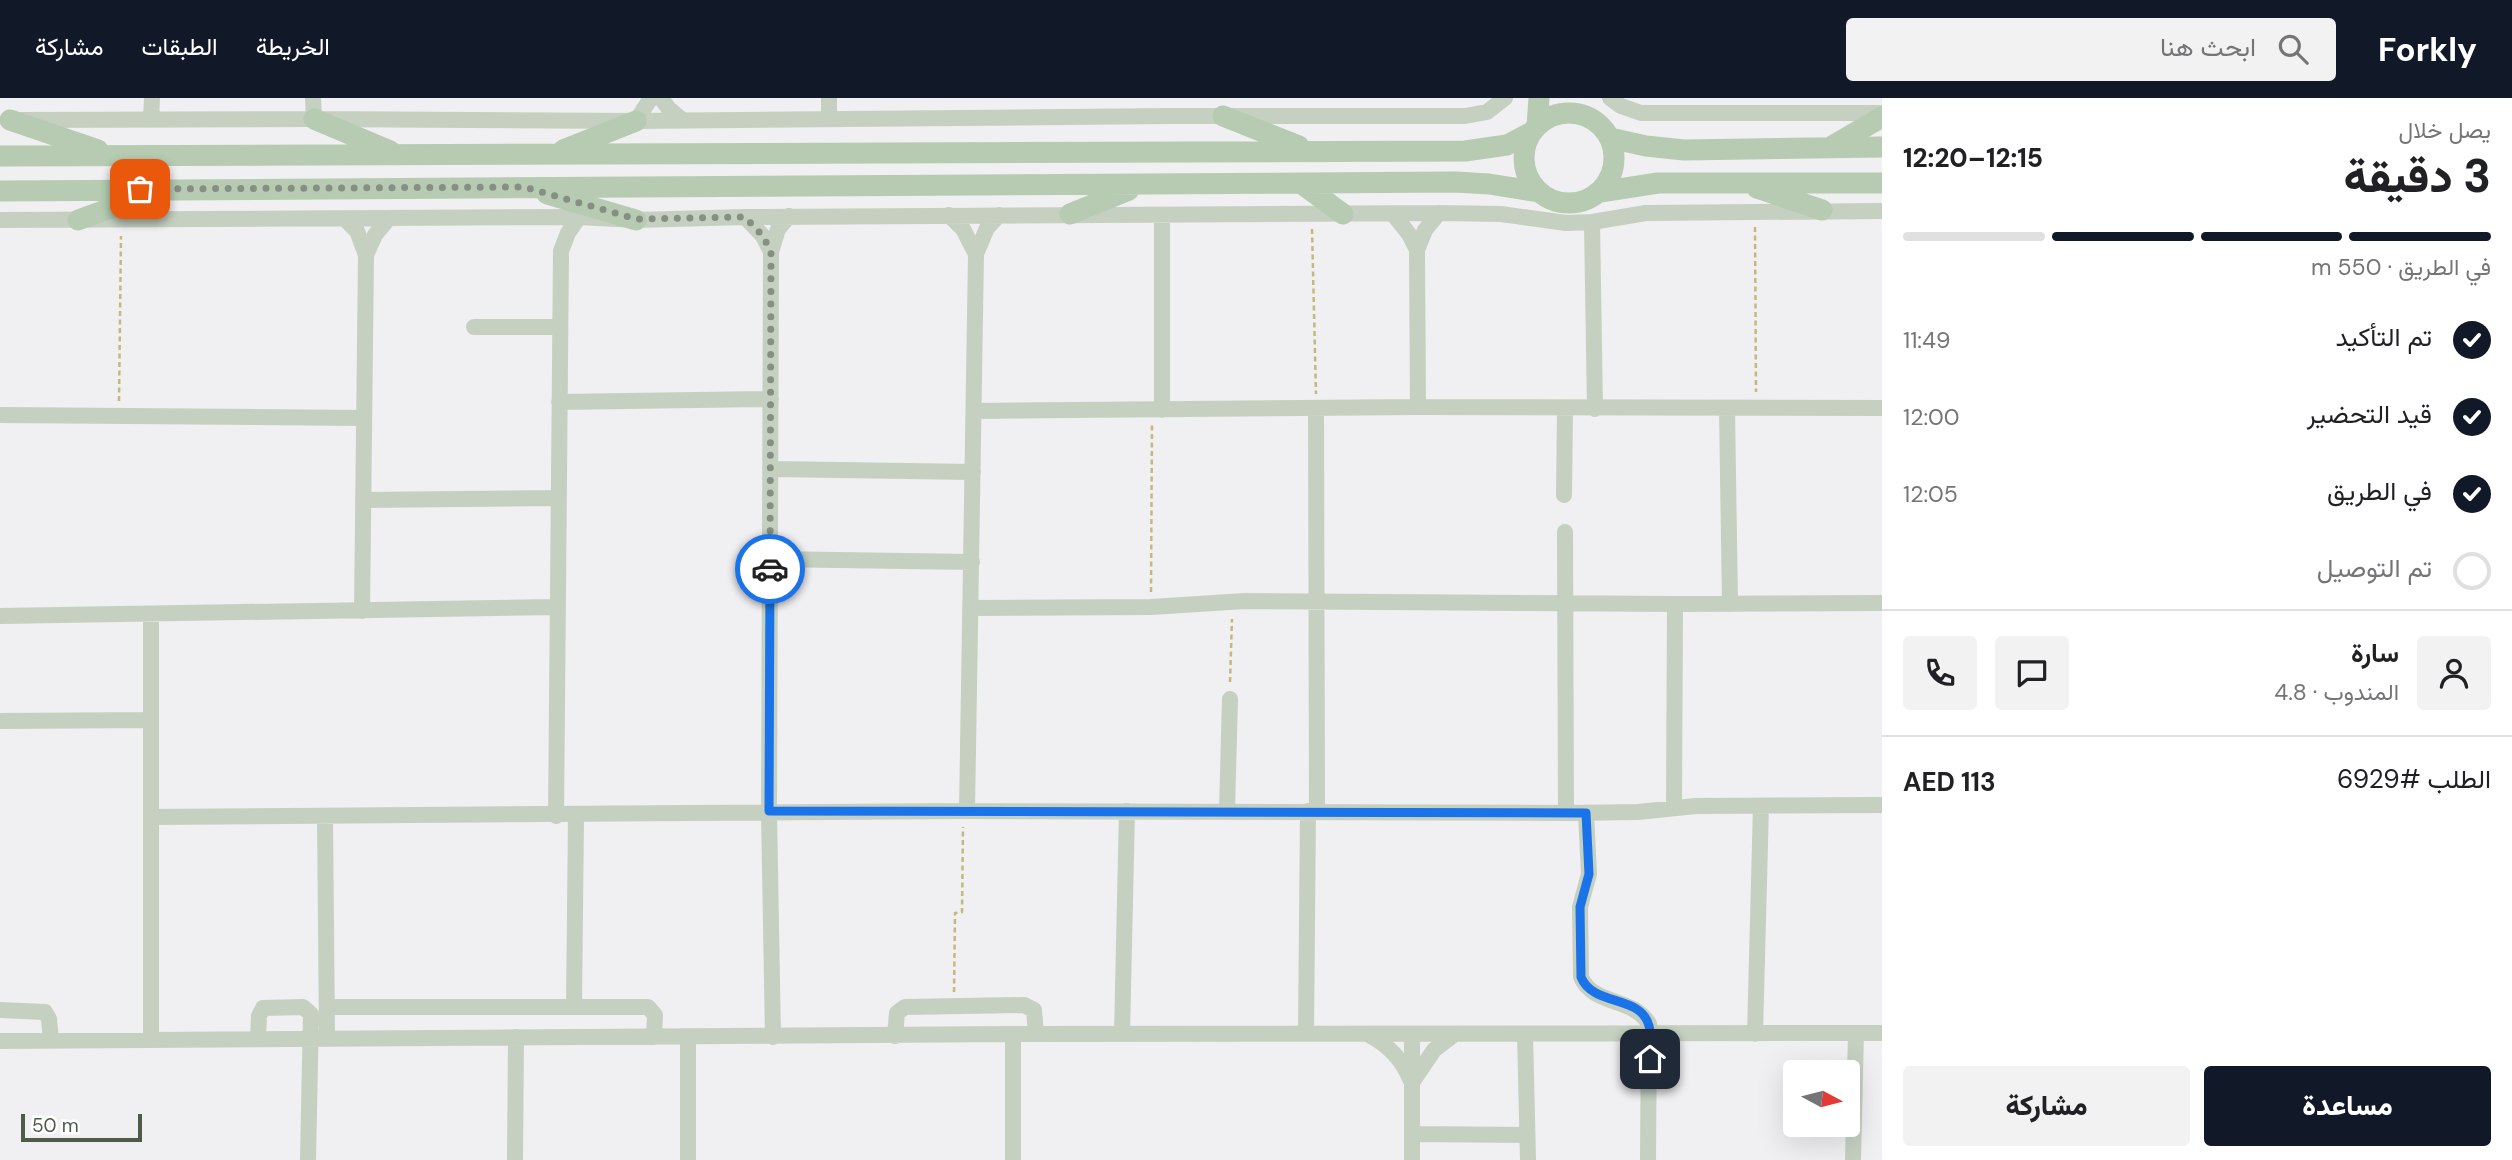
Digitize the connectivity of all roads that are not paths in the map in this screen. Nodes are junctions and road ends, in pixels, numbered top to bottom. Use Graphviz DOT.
graph roads {
  1 [pos="152,98"];
  2 [pos="651,98"];
  3 [pos="661,98"];
  4 [pos="829,98"];
  5 [pos="1505,98"];
  6 [pos="1539,98"];
  7 [pos="1576,98"];
  8 [pos="1610,98"];
  9 [pos="314,108"];
  10 [pos="1882,115"];
  11 [pos="1223,116"];
  12 [pos="830,118"];
  13 [pos="1592,118"];
  14 [pos="681,119"];
  15 [pos="151,120"];
  16 [pos="5,121"];
  17 [pos="636,121"];
  18 [pos="1535,129"];
  19 [pos="1610,138"];
  20 [pos="1831,147"];
  21 [pos="1882,147"];
  22 [pos="1310,150"];
  23 [pos="113,155"];
  24 [pos="399,155"];
  25 [pos="552,155"];
  26 [pos="0,156"];
  27 [pos="1742,183"];
  28 [pos="1882,183"];
  29 [pos="1301,184"];
  30 [pos="1141,185"];
  31 [pos="524,187"];
  32 [pos="164,189"];
  33 [pos="0,191"];
  34 [pos="1539,192"];
  35 [pos="1600,192"];
  36 [pos="1822,210"];
  37 [pos="1882,211"];
  38 [pos="1439,213"];
  39 [pos="1070,214"];
  40 [pos="1343,214"];
  41 [pos="1393,214"];
  42 [pos="949,215"];
  43 [pos="999,215"];
  44 [pos="1162,215"];
  45 [pos="789,216"];
  46 [pos="745,217"];
  47 [pos="388,218"];
  48 [pos="546,218"];
  49 [pos="579,218"];
  50 [pos="345,219"];
  51 [pos="636,219"];
  52 [pos="0,220"];
  53 [pos="78,220"];
  54 [pos="1592,222"];
  55 [pos="1417,250"];
  56 [pos="561,251"];
  57 [pos="771,252"];
  58 [pos="976,254"];
  59 [pos="366,255"];
  60 [pos="474,327"];
  61 [pos="560,327"];
  62 [pos="771,399"];
  63 [pos="559,401"];
  64 [pos="1418,407"];
  65 [pos="1882,408"];
  66 [pos="1565,409"];
  67 [pos="1595,409"];
  68 [pos="1727,409"];
  69 [pos="1157,410"];
  70 [pos="1316,410"];
  71 [pos="974,411"];
  72 [pos="0,415"];
  73 [pos="363,418"];
  74 [pos="771,469"];
  75 [pos="974,472"];
  76 [pos="1564,495"];
  77 [pos="558,498"];
  78 [pos="363,500"];
  79 [pos="1565,532"];
  80 [pos="770,559"];
  81 [pos="972,562"];
  82 [pos="1316,602"];
  83 [pos="1566,603"];
  84 [pos="1882,603"];
  85 [pos="1675,604"];
  86 [pos="1730,604"];
  87 [pos="557,607"];
  88 [pos="971,608"];
  89 [pos="362,611"];
  90 [pos="150,614"];
  91 [pos="0,617"];
  92 [pos="1230,699"];
  93 [pos="0,720"];
  94 [pos="150,720"];
  95 [pos="1882,804"];
  96 [pos="1761,806"];
  97 [pos="1674,807"];
  98 [pos="769,811"];
  99 [pos="965,811"];
  100 [pos="1127,811"];
  101 [pos="1227,811"];
  102 [pos="1312,811"];
  103 [pos="1566,813"];
  104 [pos="1586,813"];
  105 [pos="576,815"];
  106 [pos="325,816"];
  107 [pos="556,816"];
  108 [pos="151,817"];
  109 [pos="327,1007"];
  110 [pos="484,1007"];
  111 [pos="574,1007"];
  112 [pos="0,1010"];
  113 [pos="1306,1033"];
  114 [pos="1856,1033"];
  115 [pos="1882,1033"];
  116 [pos="1013,1034"];
  117 [pos="1036,1034"];
  118 [pos="1122,1034"];
  119 [pos="1367,1034"];
  120 [pos="1412,1034"];
  121 [pos="1455,1034"];
  122 [pos="1525,1034"];
  123 [pos="1651,1034"];
  124 [pos="1755,1034"];
  125 [pos="895,1035"];
  126 [pos="484,1037"];
  127 [pos="516,1037"];
  128 [pos="654,1037"];
  129 [pos="688,1037"];
  130 [pos="773,1037"];
  131 [pos="151,1038"];
  132 [pos="258,1038"];
  133 [pos="319,1038"];
  134 [pos="51,1040"];
  135 [pos="0,1041"];
  136 [pos="1412,1083"];
  137 [pos="1412,1134"];
  138 [pos="1527,1135"];
  139 [pos="308,1160"];
  140 [pos="515,1160"];
  141 [pos="688,1160"];
  142 [pos="1013,1160"];
  143 [pos="1412,1160"];
  144 [pos="1528,1160"];
  145 [pos="1648,1160"];
  146 [pos="1853,1160"];
  1 -- 15 [label="street"];
  2 -- 17 [label="street"];
  3 -- 14 [label="street"];
  4 -- 12 [label="street"];
  5 -- 11 [label="street"];
  6 -- 18 [label="main road"];
  7 -- 13 [label="main road"];
  8 -- 10 [label="street"];
  9 -- 15 [label="street"];
  9 -- 17 [label="street"];
  9 -- 24 [label="main road"];
  10 -- 20 [label="main road"];
  11 -- 12 [label="street"];
  11 -- 22 [label="main road"];
  12 -- 14 [label="street"];
  13 -- 18 [label="main road"];
  13 -- 19 [label="main road"];
  14 -- 17 [label="street"];
  15 -- 16 [label="street"];
  16 -- 23 [label="main road"];
  17 -- 25 [label="main road"];
  18 -- 22 [label="main road"];
  18 -- 34 [label="main road"];
  19 -- 20 [label="main road"];
  19 -- 35 [label="main road"];
  20 -- 21 [label="main road"];
  22 -- 25 [label="main road"];
  23 -- 24 [label="main road"];
  23 -- 26 [label="main road"];
  24 -- 25 [label="main road"];
  27 -- 28 [label="main road"];
  27 -- 35 [label="main road"];
  27 -- 36 [label="main road"];
  29 -- 30 [label="main road"];
  29 -- 34 [label="main road"];
  29 -- 40 [label="main road"];
  30 -- 31 [label="main road"];
  30 -- 39 [label="main road"];
  31 -- 32 [label="main road"];
  31 -- 51 [label="main road"];
  32 -- 33 [label="main road"];
  32 -- 53 [label="main road"];
  34 -- 35 [label="main road"];
  36 -- 37 [label="street"];
  36 -- 54 [label="street"];
  38 -- 41 [label="street"];
  38 -- 54 [label="street"];
  38 -- 55 [label="street"];
  39 -- 43 [label="street"];
  39 -- 44 [label="street"];
  40 -- 41 [label="street"];
  40 -- 44 [label="street"];
  41 -- 55 [label="street"];
  42 -- 43 [label="street"];
  42 -- 45 [label="street"];
  42 -- 58 [label="street"];
  43 -- 58 [label="street"];
  44 -- 69 [label="street"];
  45 -- 46 [label="street"];
  45 -- 57 [label="street"];
  46 -- 51 [label="street"];
  46 -- 57 [label="street"];
  47 -- 48 [label="street"];
  47 -- 50 [label="street"];
  47 -- 59 [label="street"];
  48 -- 49 [label="street"];
  48 -- 56 [label="street"];
  49 -- 51 [label="street"];
  49 -- 56 [label="street"];
  50 -- 53 [label="street"];
  50 -- 59 [label="street"];
  52 -- 53 [label="street"];
  54 -- 67 [label="street"];
  55 -- 64 [label="street"];
  56 -- 61 [label="street"];
  57 -- 62 [label="street"];
  58 -- 71 [label="street"];
  59 -- 73 [label="street"];
  60 -- 61 [label="street"];
  61 -- 63 [label="street"];
  62 -- 63 [label="street"];
  62 -- 74 [label="street"];
  63 -- 77 [label="street"];
  64 -- 66 [label="street"];
  64 -- 70 [label="street"];
  65 -- 68 [label="street"];
  66 -- 67 [label="street"];
  66 -- 76 [label="street"];
  67 -- 68 [label="street"];
  68 -- 86 [label="street"];
  69 -- 70 [label="street"];
  69 -- 71 [label="street"];
  70 -- 82 [label="street"];
  71 -- 75 [label="street"];
  72 -- 73 [label="street"];
  73 -- 78 [label="street"];
  74 -- 75 [label="street"];
  74 -- 80 [label="street"];
  75 -- 81 [label="street"];
  77 -- 78 [label="street"];
  77 -- 87 [label="street"];
  78 -- 89 [label="street"];
  79 -- 83 [label="street"];
  80 -- 81 [label="street"];
  80 -- 98 [label="street"];
  81 -- 88 [label="street"];
  82 -- 83 [label="street"];
  82 -- 88 [label="street"];
  82 -- 102 [label="street"];
  83 -- 85 [label="street"];
  83 -- 103 [label="street"];
  84 -- 86 [label="street"];
  85 -- 86 [label="street"];
  85 -- 97 [label="street"];
  87 -- 89 [label="street"];
  87 -- 107 [label="street"];
  88 -- 99 [label="street"];
  89 -- 90 [label="street"];
  90 -- 91 [label="street"];
  90 -- 94 [label="street"];
  92 -- 101 [label="street"];
  93 -- 94 [label="street"];
  94 -- 108 [label="street"];
  95 -- 96 [label="street"];
  96 -- 97 [label="street"];
  96 -- 124 [label="street"];
  97 -- 104 [label="street"];
  98 -- 99 [label="street"];
  98 -- 105 [label="street"];
  98 -- 130 [label="street"];
  99 -- 100 [label="street"];
  100 -- 101 [label="street"];
  100 -- 118 [label="street"];
  101 -- 102 [label="street"];
  102 -- 103 [label="street"];
  102 -- 113 [label="street"];
  103 -- 104 [label="street"];
  104 -- 123 [label="street"];
  105 -- 107 [label="street"];
  105 -- 111 [label="street"];
  106 -- 107 [label="street"];
  106 -- 108 [label="street"];
  106 -- 109 [label="street"];
  108 -- 131 [label="street"];
  109 -- 110 [label="street"];
  109 -- 133 [label="street"];
  110 -- 111 [label="street"];
  110 -- 126 [label="street"];
  111 -- 128 [label="street"];
  112 -- 134 [label="street"];
  113 -- 118 [label="street"];
  113 -- 119 [label="street"];
  114 -- 115 [label="street"];
  114 -- 124 [label="street"];
  114 -- 146 [label="street"];
  116 -- 117 [label="street"];
  116 -- 125 [label="street"];
  116 -- 142 [label="street"];
  117 -- 118 [label="street"];
  117 -- 125 [label="street"];
  119 -- 120 [label="street"];
  119 -- 136 [label="street"];
  120 -- 121 [label="street"];
  120 -- 136 [label="street"];
  121 -- 122 [label="street"];
  121 -- 136 [label="street"];
  122 -- 123 [label="street"];
  122 -- 138 [label="street"];
  123 -- 124 [label="street"];
  123 -- 145 [label="street"];
  125 -- 130 [label="street"];
  126 -- 127 [label="street"];
  126 -- 133 [label="street"];
  127 -- 128 [label="street"];
  127 -- 140 [label="street"];
  128 -- 129 [label="street"];
  129 -- 130 [label="street"];
  129 -- 141 [label="street"];
  131 -- 132 [label="street"];
  131 -- 134 [label="street"];
  132 -- 133 [label="street"];
  132 -- 133 [label="street"];
  133 -- 139 [label="street"];
  134 -- 135 [label="street"];
  136 -- 137 [label="street"];
  137 -- 138 [label="street"];
  137 -- 143 [label="street"];
  138 -- 144 [label="street"];
}
